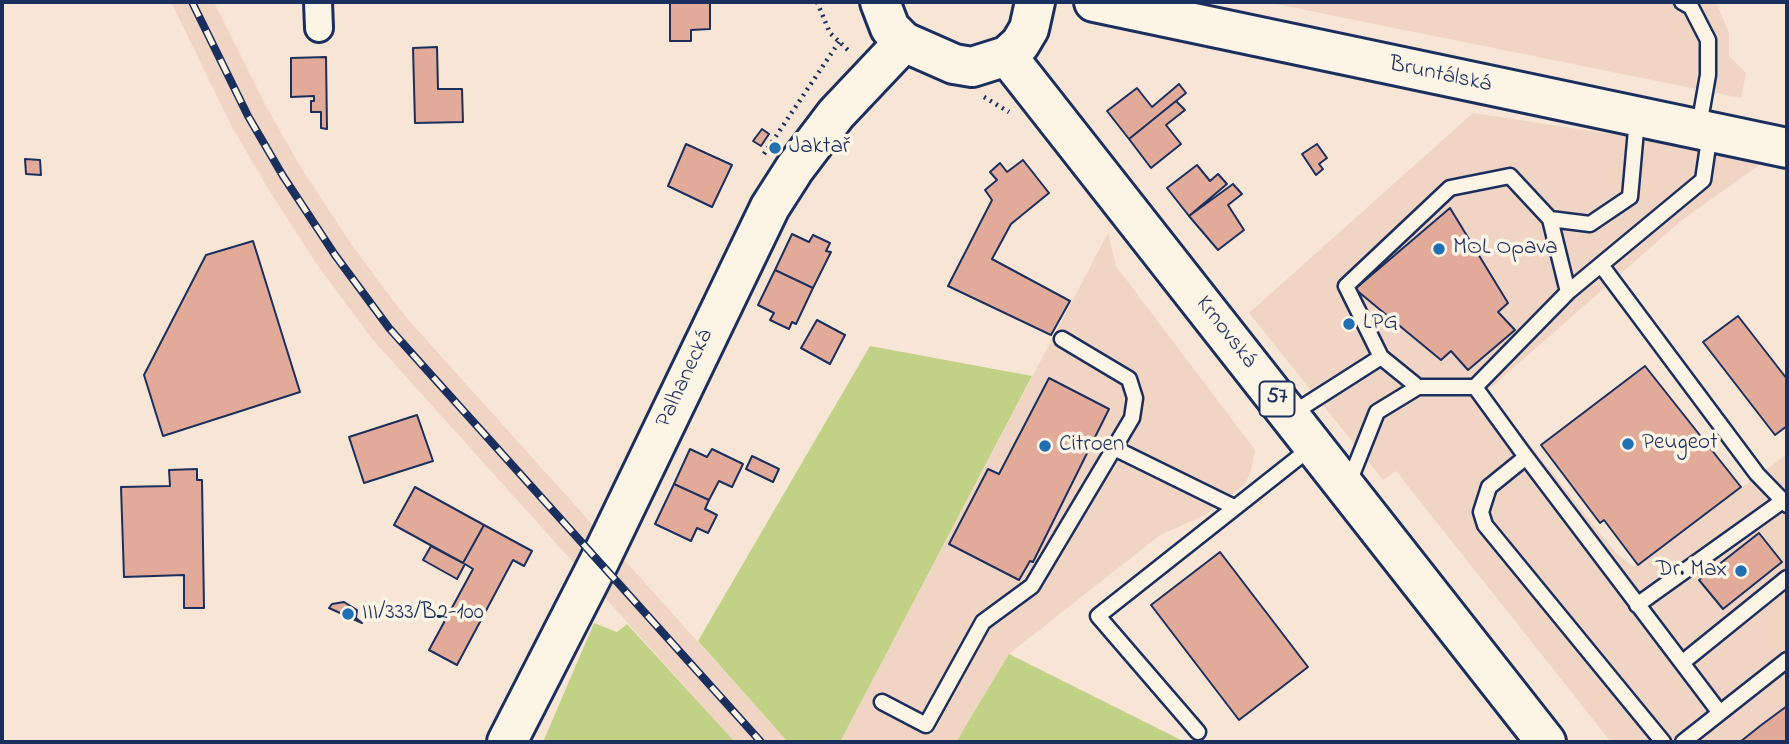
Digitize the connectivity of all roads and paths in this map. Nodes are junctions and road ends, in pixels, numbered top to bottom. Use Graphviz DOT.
graph roads {
  1 [pos="318,2"];
  2 [pos="817,2"];
  3 [pos="880,2"];
  4 [pos="1035,2"];
  5 [pos="1094,2"];
  6 [pos="1682,2"];
  7 [pos="319,28"];
  8 [pos="904,42"];
  9 [pos="1007,56"];
  10 [pos="863,64"];
  11 [pos="982,96"];
  12 [pos="1015,115"];
  13 [pos="1637,118"];
  14 [pos="1704,131"];
  15 [pos="1787,148"];
  16 [pos="1549,219"];
  17 [pos="1601,265"];
  18 [pos="1568,292"];
  19 [pos="1062,339"];
  20 [pos="1381,357"];
  21 [pos="1418,387"];
  22 [pos="1475,387"];
  23 [pos="1290,415"];
  24 [pos="1314,445"];
  25 [pos="1116,449"];
  26 [pos="1526,457"];
  27 [pos="1347,487"];
  28 [pos="1786,503"];
  29 [pos="1234,507"];
  30 [pos="1787,578"];
  31 [pos="1637,606"];
  32 [pos="1787,660"];
  33 [pos="1683,662"];
  34 [pos="882,702"];
  35 [pos="1720,713"];
  36 [pos="1198,732"];
  37 [pos="507,742"];
  38 [pos="1546,742"];
  39 [pos="1663,742"];
  40 [pos="1684,742"];
  1 -- 7 [label="street"];
  2 -- 10 [label="path"];
  3 -- 8 [label="main road"];
  4 -- 9 [label="main road"];
  5 -- 13 [label="main road, Bruntálská"];
  6 -- 14 [label="lane"];
  8 -- 9 [label="main road"];
  8 -- 10 [label="main road, Palhanecká"];
  9 -- 23 [label="main road, Krnovská / 57"];
  10 -- 37 [label="main road, Palhanecká"];
  11 -- 12 [label="path"];
  13 -- 14 [label="main road, Bruntálská"];
  13 -- 16 [label="lane"];
  14 -- 15 [label="main road, Bruntálská"];
  14 -- 17 [label="lane"];
  16 -- 18 [label="lane"];
  16 -- 20 [label="lane"];
  17 -- 18 [label="lane"];
  17 -- 28 [label="lane"];
  18 -- 22 [label="lane"];
  19 -- 25 [label="lane"];
  20 -- 21 [label="lane"];
  20 -- 23 [label="lane"];
  21 -- 22 [label="lane"];
  21 -- 27 [label="lane"];
  22 -- 26 [label="lane"];
  23 -- 24 [label="main road, Krnovská / 57"];
  24 -- 27 [label="main road, Krnovská / 57"];
  24 -- 29 [label="lane"];
  25 -- 29 [label="lane"];
  25 -- 34 [label="lane"];
  26 -- 31 [label="lane"];
  26 -- 39 [label="lane"];
  27 -- 38 [label="main road, Krnovská / 57"];
  28 -- 31 [label="lane"];
  29 -- 36 [label="lane"];
  30 -- 33 [label="lane"];
  31 -- 33 [label="lane"];
  32 -- 35 [label="lane"];
  33 -- 35 [label="lane"];
  35 -- 40 [label="lane"];
}
